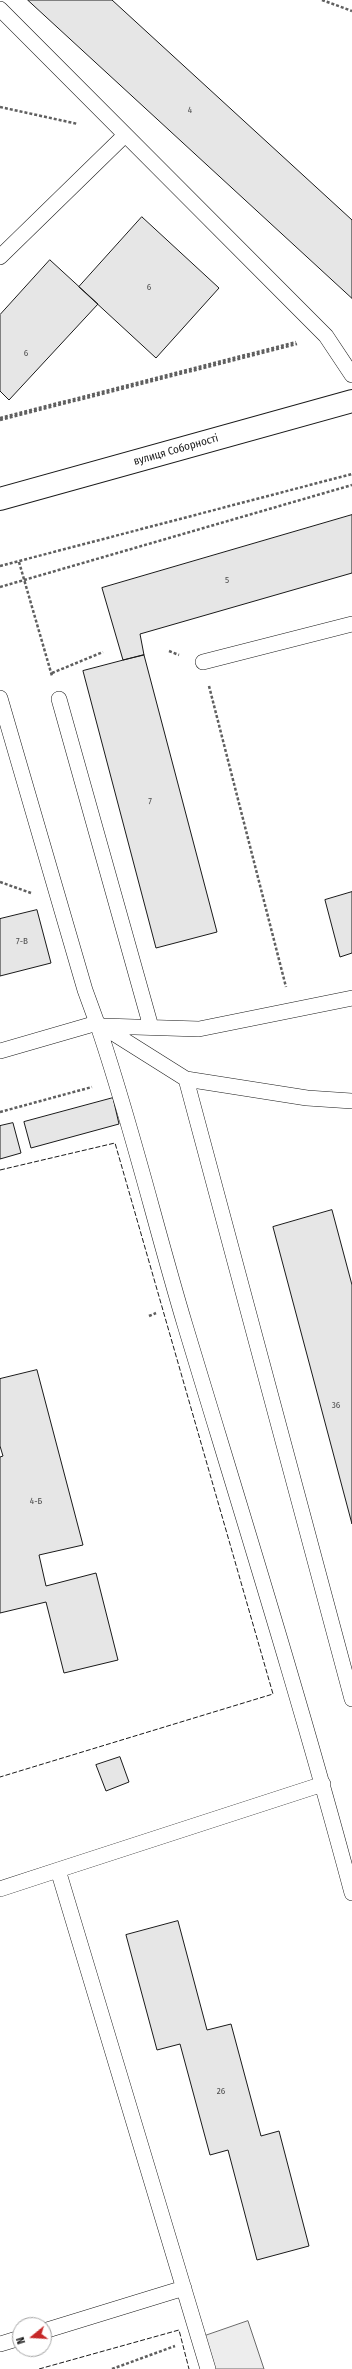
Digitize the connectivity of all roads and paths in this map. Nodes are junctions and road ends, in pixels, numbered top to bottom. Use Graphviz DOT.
graph roads {
  1 [pos="322,0"];
  2 [pos="0,9"];
  3 [pos="352,11"];
  4 [pos="0,107"];
  5 [pos="81,125"];
  6 [pos="125,135"];
  7 [pos="0,257"];
  8 [pos="325,335"];
  9 [pos="352,375"];
  10 [pos="352,401"];
  11 [pos="0,419"];
  12 [pos="352,474"];
  13 [pos="352,485"];
  14 [pos="0,499"];
  15 [pos="19,562"];
  16 [pos="0,566"];
  17 [pos="24,579"];
  18 [pos="0,587"];
  19 [pos="352,624"];
  20 [pos="104,652"];
  21 [pos="203,662"];
  22 [pos="52,674"];
  23 [pos="0,698"];
  24 [pos="59,699"];
  25 [pos="7,746"];
  26 [pos="352,998"];
  27 [pos="292,1010"];
  28 [pos="100,1025"];
  29 [pos="151,1027"];
  30 [pos="0,1051"];
  31 [pos="186,1079"];
  32 [pos="117,1080"];
  33 [pos="352,1102"];
  34 [pos="0,1112"];
  35 [pos="352,1699"];
  36 [pos="323,1784"];
  37 [pos="58,1870"];
  38 [pos="0,1889"];
  39 [pos="352,1893"];
  40 [pos="184,2288"];
  41 [pos="52,2329"];
  42 [pos="199,2338"];
  43 [pos="12,2340"];
  44 [pos="0,2344"];
  45 [pos="112,2369"];
  46 [pos="208,2369"];
  1 -- 3 [label="path"];
  2 -- 6 [label="lane"];
  4 -- 5 [label="path"];
  6 -- 7 [label="lane"];
  6 -- 8 [label="lane"];
  8 -- 9 [label="lane"];
  8 -- 11 [label="path"];
  10 -- 14 [label="street, вулиця Соборності"];
  12 -- 15 [label="path"];
  13 -- 17 [label="path"];
  15 -- 16 [label="path"];
  15 -- 17 [label="path"];
  17 -- 18 [label="path"];
  17 -- 22 [label="path"];
  19 -- 21 [label="lane"];
  20 -- 22 [label="path"];
  21 -- 27 [label="path"];
  22 -- 24 [label="path"];
  23 -- 25 [label="lane"];
  24 -- 29 [label="lane"];
  25 -- 28 [label="lane"];
  26 -- 27 [label="lane"];
  27 -- 29 [label="lane"];
  28 -- 29 [label="lane"];
  28 -- 30 [label="lane"];
  28 -- 31 [label="lane"];
  28 -- 32 [label="lane"];
  31 -- 33 [label="lane"];
  31 -- 35 [label="lane"];
  32 -- 34 [label="path"];
  32 -- 36 [label="lane"];
  36 -- 37 [label="lane"];
  36 -- 39 [label="lane"];
  37 -- 38 [label="lane"];
  37 -- 40 [label="lane"];
  40 -- 41 [label="lane"];
  40 -- 42 [label="lane"];
  42 -- 45 [label="path"];
  42 -- 46 [label="lane"];
  43 -- 44 [label="lane"];
}
